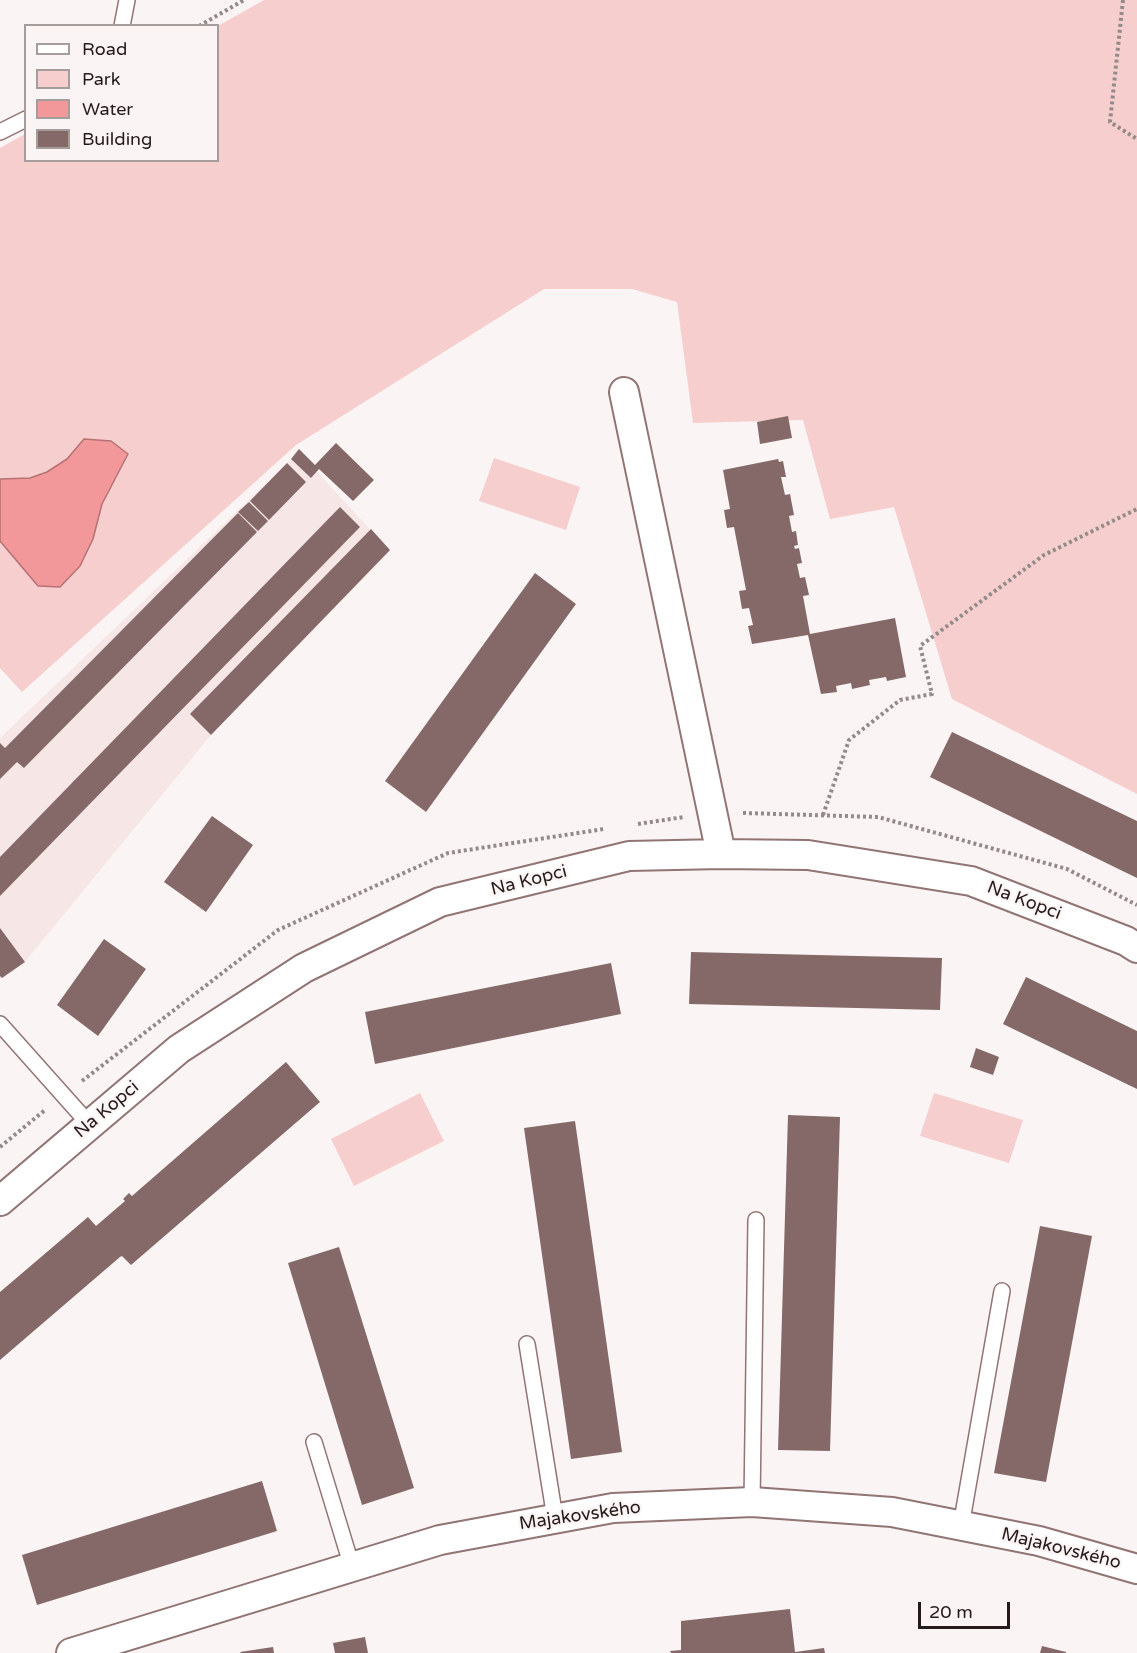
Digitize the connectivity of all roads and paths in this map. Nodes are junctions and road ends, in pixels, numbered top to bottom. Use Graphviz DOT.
graph roads {
  1 [pos="127,0"];
  2 [pos="244,0"];
  3 [pos="1123,0"];
  4 [pos="122,24"];
  5 [pos="202,24"];
  6 [pos="24,120"];
  7 [pos="0,132"];
  8 [pos="1137,139"];
  9 [pos="624,392"];
  10 [pos="1137,509"];
  11 [pos="823,815"];
  12 [pos="721,854"];
  13 [pos="1137,948"];
  14 [pos="0,1024"];
  15 [pos="90,1125"];
  16 [pos="0,1201"];
  17 [pos="756,1220"];
  18 [pos="1002,1291"];
  19 [pos="526,1344"];
  20 [pos="314,1442"];
  21 [pos="752,1502"];
  22 [pos="555,1518"];
  23 [pos="961,1526"];
  24 [pos="1136,1565"];
  25 [pos="352,1567"];
  26 [pos="71,1653"];
  1 -- 4 [label="lane"];
  2 -- 5 [label="path"];
  3 -- 8 [label="path"];
  6 -- 7 [label="lane"];
  9 -- 12 [label="street"];
  10 -- 11 [label="path"];
  12 -- 13 [label="street, Na Kopci"];
  12 -- 15 [label="street, Na Kopci"];
  14 -- 15 [label="lane"];
  15 -- 16 [label="street, Na Kopci"];
  17 -- 21 [label="lane"];
  18 -- 23 [label="lane"];
  19 -- 22 [label="lane"];
  20 -- 25 [label="lane"];
  21 -- 22 [label="street, Majakovského"];
  21 -- 23 [label="street, Majakovského"];
  22 -- 25 [label="street, Majakovského"];
  23 -- 24 [label="street, Majakovského"];
  25 -- 26 [label="street, Majakovského"];
}
